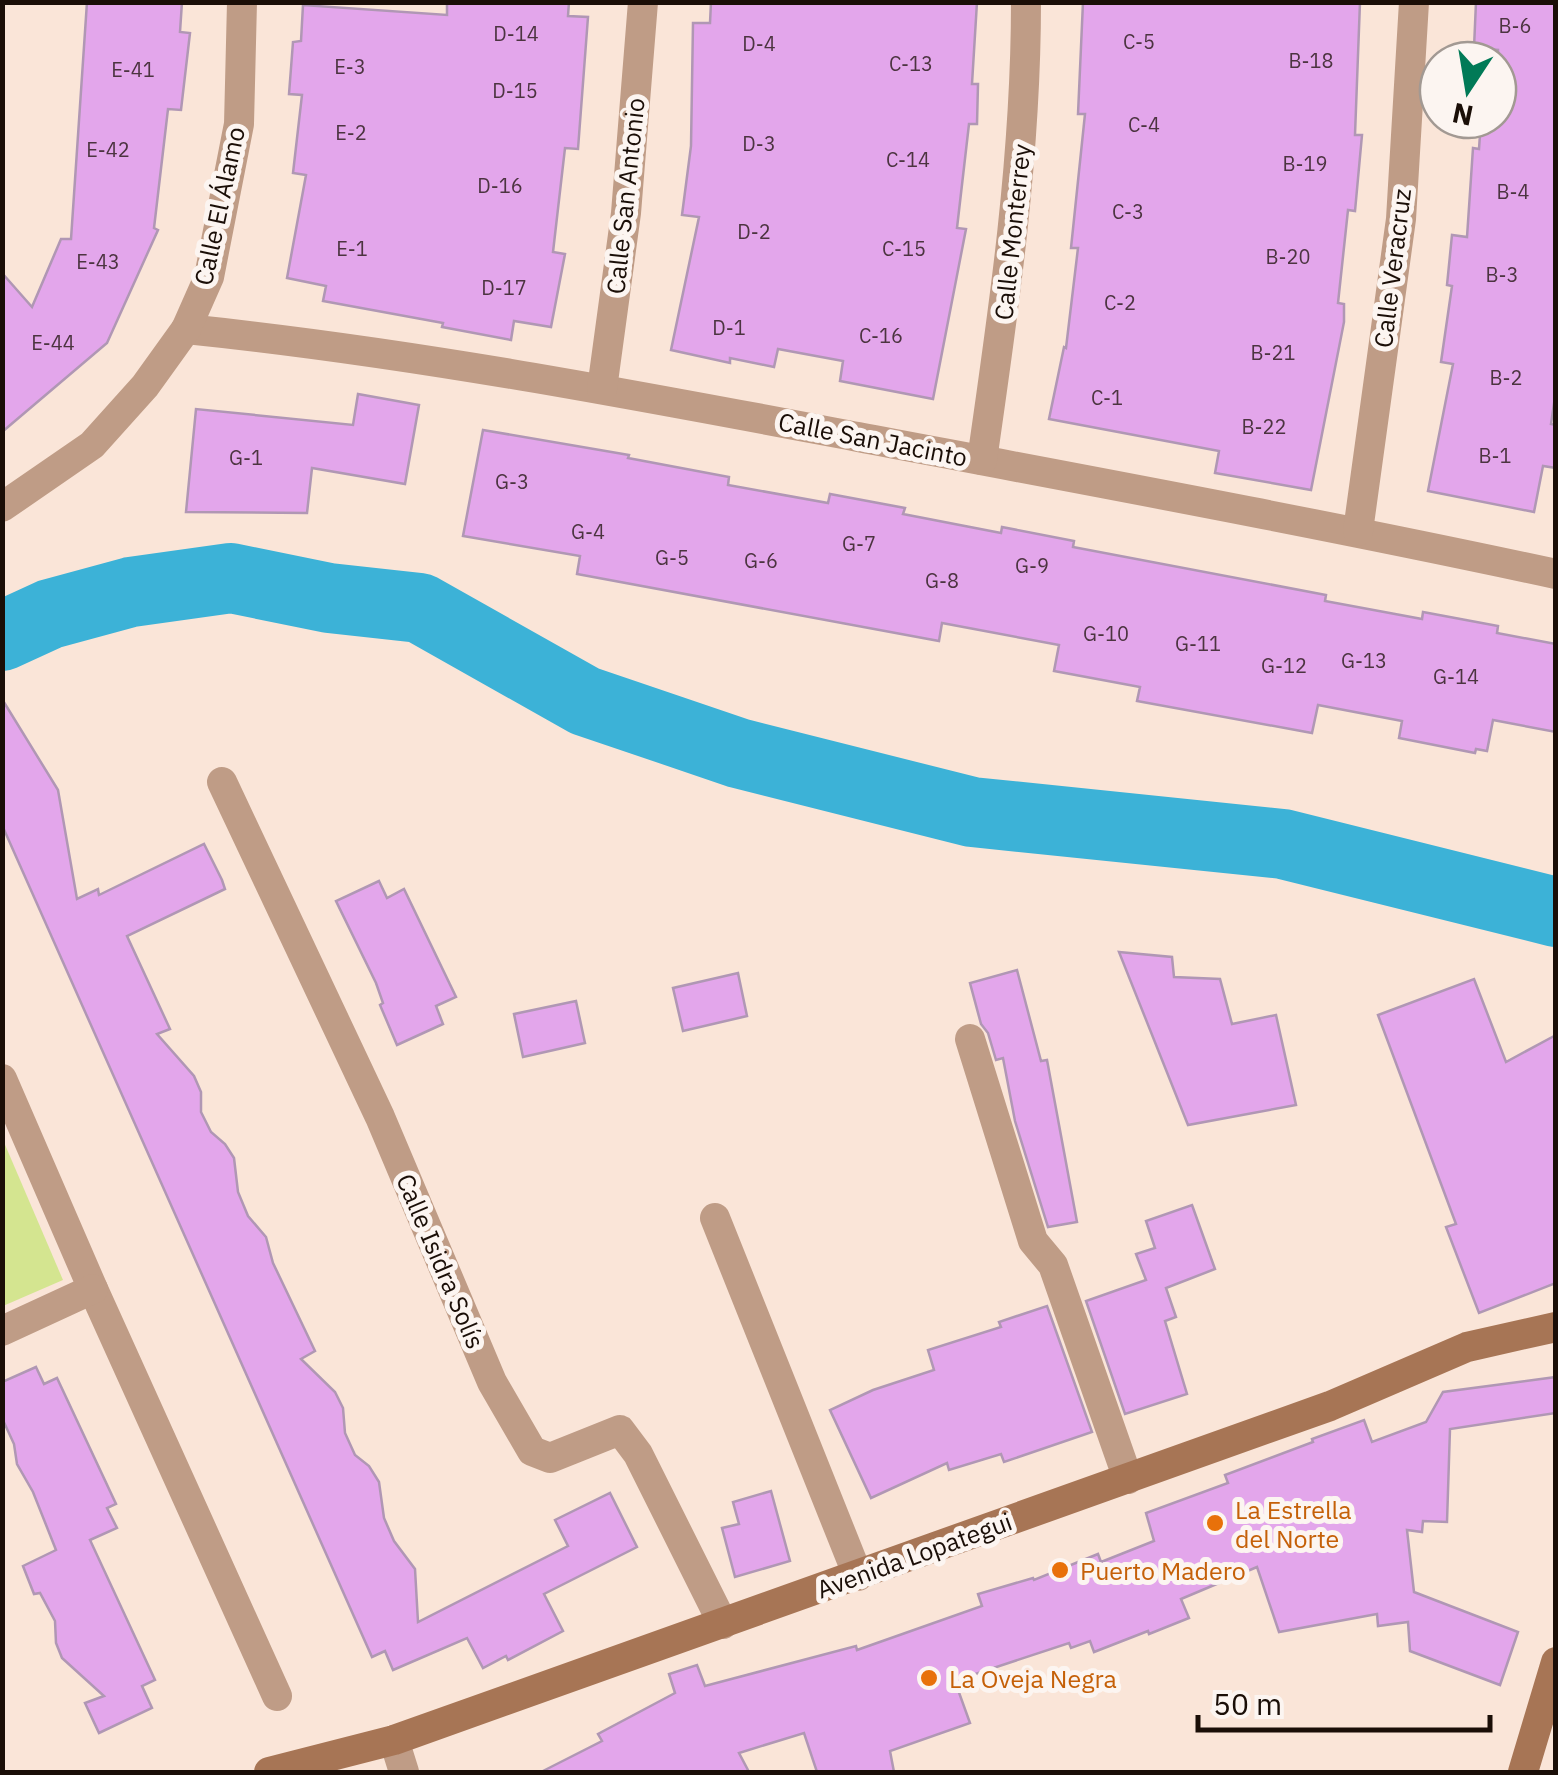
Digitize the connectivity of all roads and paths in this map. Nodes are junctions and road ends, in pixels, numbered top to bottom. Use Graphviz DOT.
graph roads {
  1 [pos="242,2"];
  2 [pos="642,2"];
  3 [pos="1026,2"];
  4 [pos="1414,2"];
  5 [pos="186,328"];
  6 [pos="602,388"];
  7 [pos="982,460"];
  8 [pos="2,507"];
  9 [pos="1358,532"];
  10 [pos="1556,574"];
  11 [pos="222,782"];
  12 [pos="970,1039"];
  13 [pos="2,1079"];
  14 [pos="715,1218"];
  15 [pos="93,1289"];
  16 [pos="1556,1327"];
  17 [pos="2,1331"];
  18 [pos="1128,1479"];
  19 [pos="858,1576"];
  20 [pos="723,1624"];
  21 [pos="1556,1662"];
  22 [pos="277,1696"];
  23 [pos="394,1740"];
  24 [pos="269,1772"];
  25 [pos="404,1772"];
  26 [pos="1523,1772"];
  1 -- 5 [label="street, Calle El Álamo"];
  2 -- 6 [label="street, Calle San Antonio"];
  3 -- 7 [label="street, Calle Monterrey"];
  4 -- 9 [label="street, Calle Veracruz"];
  5 -- 6 [label="street, Calle San Jacinto"];
  5 -- 8 [label="street, Calle El Álamo"];
  6 -- 7 [label="street, Calle San Jacinto"];
  7 -- 9 [label="street, Calle San Jacinto"];
  9 -- 10 [label="street, Calle San Jacinto"];
  11 -- 20 [label="street, Calle Isidra Solís"];
  12 -- 18 [label="street"];
  13 -- 15 [label="street"];
  14 -- 19 [label="street"];
  15 -- 17 [label="street"];
  15 -- 22 [label="street"];
  16 -- 18 [label="street, Avenida Lopategui"];
  18 -- 19 [label="street, Avenida Lopategui"];
  19 -- 20 [label="street, Avenida Lopategui"];
  20 -- 23 [label="street, Avenida Lopategui"];
  21 -- 26 [label="street"];
  23 -- 24 [label="street, Avenida Lopategui"];
  23 -- 25 [label="street"];
}
